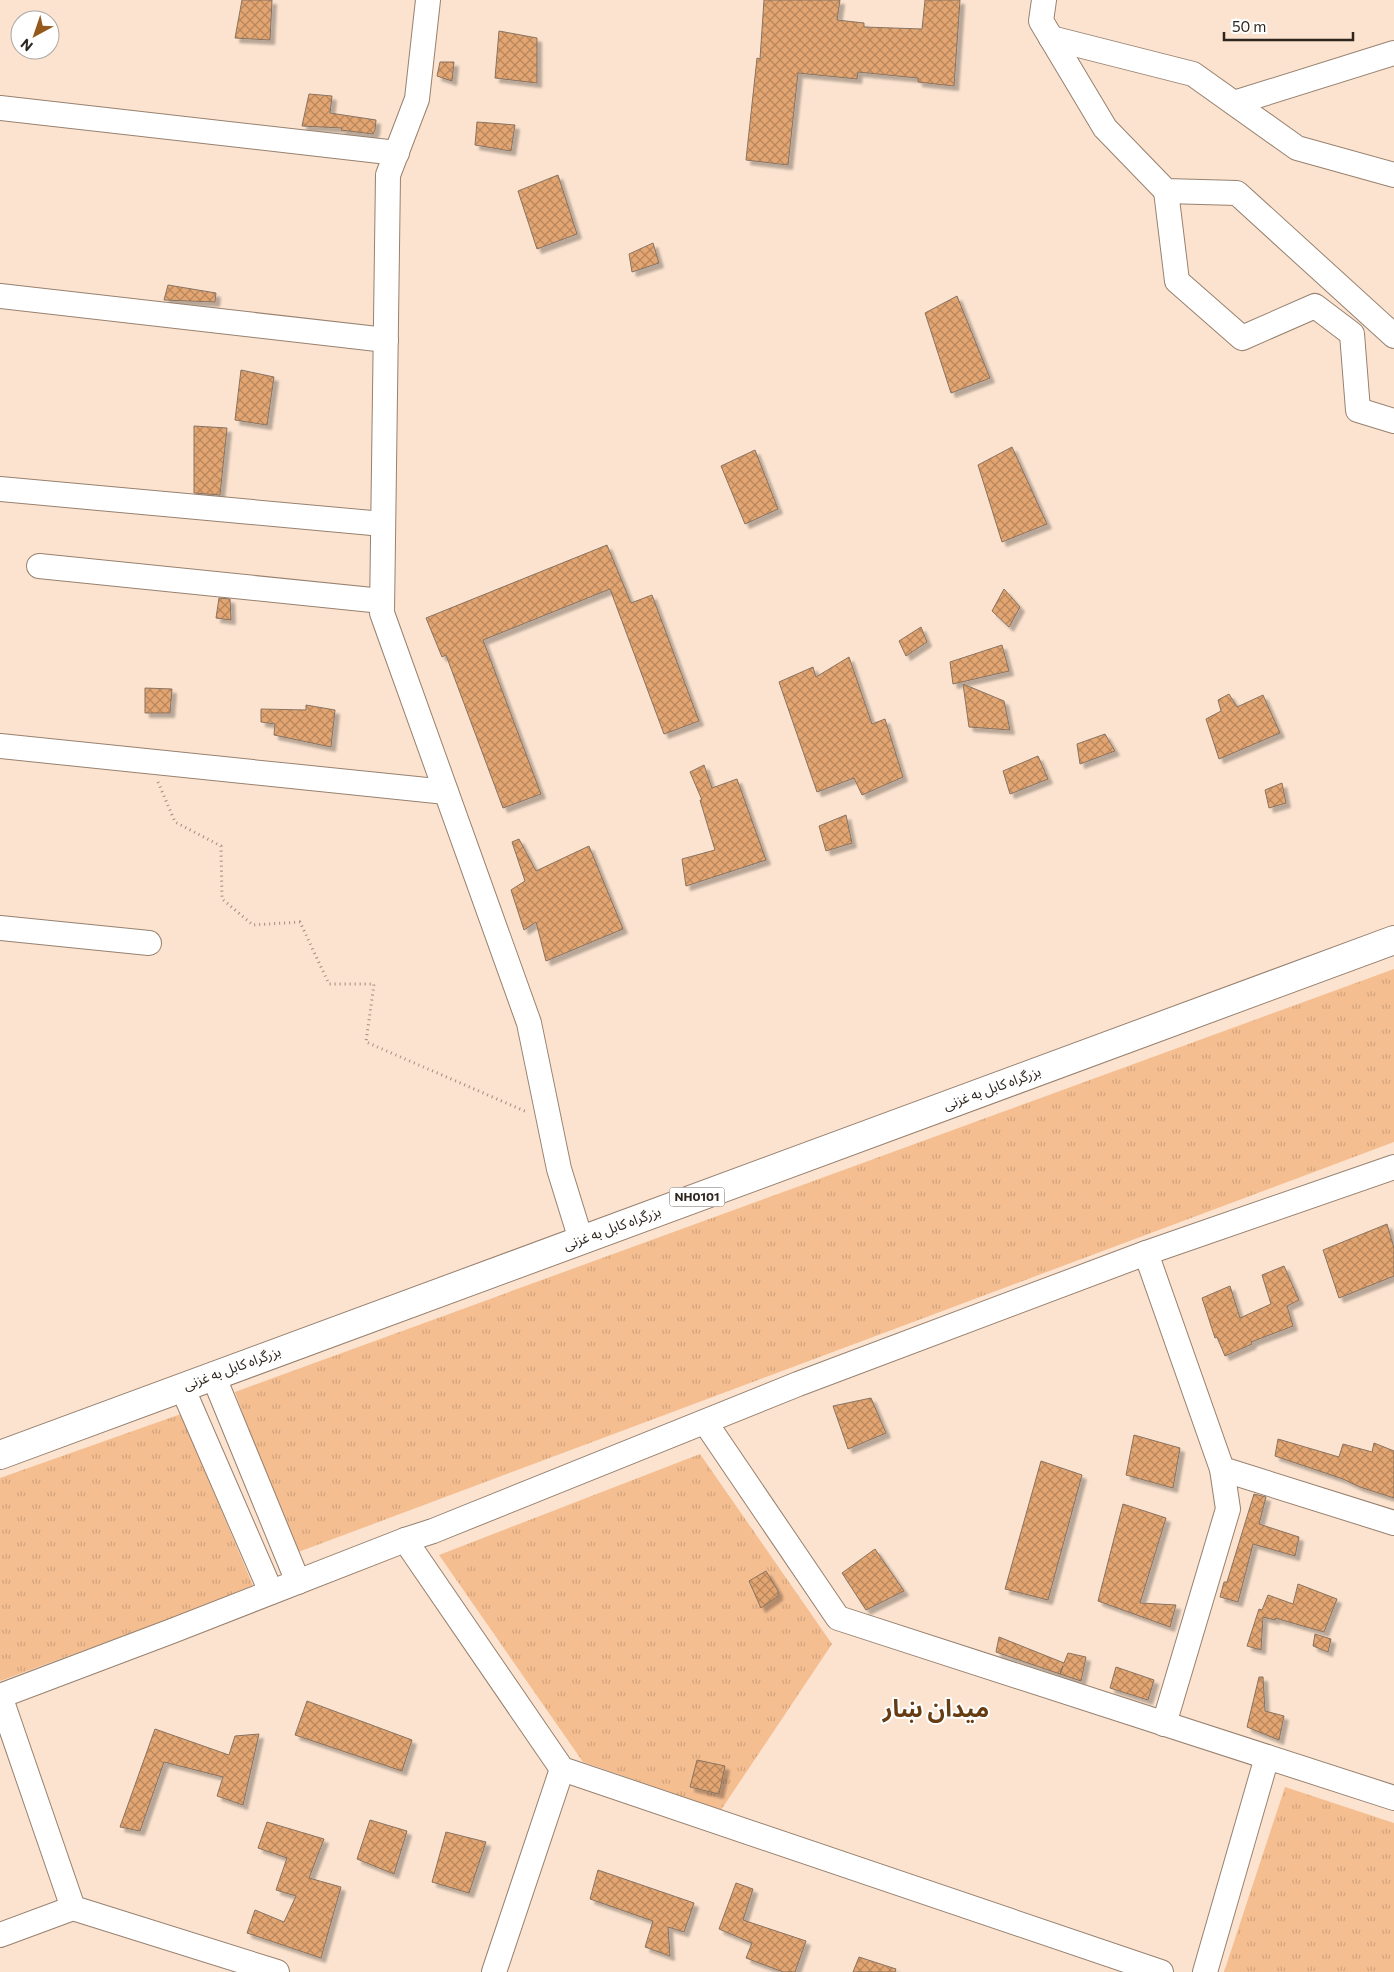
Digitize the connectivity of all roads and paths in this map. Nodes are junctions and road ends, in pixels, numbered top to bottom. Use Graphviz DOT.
graph roads {
  1 [pos="428,0"];
  2 [pos="1044,0"];
  3 [pos="1051,38"];
  4 [pos="1394,52"];
  5 [pos="1234,103"];
  6 [pos="0,108"];
  7 [pos="397,153"];
  8 [pos="1394,176"];
  9 [pos="1166,191"];
  10 [pos="0,296"];
  11 [pos="1394,336"];
  12 [pos="386,340"];
  13 [pos="1394,421"];
  14 [pos="0,489"];
  15 [pos="383,524"];
  16 [pos="38,566"];
  17 [pos="382,601"];
  18 [pos="0,746"];
  19 [pos="150,762"];
  20 [pos="446,792"];
  21 [pos="0,928"];
  22 [pos="1394,940"];
  23 [pos="149,943"];
  24 [pos="549,1121"];
  25 [pos="1394,1167"];
  26 [pos="581,1240"];
  27 [pos="1146,1253"];
  28 [pos="213,1375"];
  29 [pos="182,1387"];
  30 [pos="705,1422"];
  31 [pos="0,1455"];
  32 [pos="1222,1468"];
  33 [pos="1394,1523"];
  34 [pos="405,1540"];
  35 [pos="298,1582"];
  36 [pos="271,1592"];
  37 [pos="0,1696"];
  38 [pos="1164,1724"];
  39 [pos="1267,1757"];
  40 [pos="562,1769"];
  41 [pos="1394,1798"];
  42 [pos="73,1908"];
  43 [pos="0,1935"];
  44 [pos="277,1972"];
  45 [pos="494,1972"];
  46 [pos="1160,1972"];
  47 [pos="1205,1972"];
  1 -- 7 [label="street"];
  2 -- 3 [label="street"];
  3 -- 5 [label="street"];
  3 -- 9 [label="street"];
  4 -- 5 [label="street"];
  5 -- 8 [label="street"];
  6 -- 7 [label="street"];
  7 -- 12 [label="street"];
  9 -- 11 [label="street"];
  9 -- 13 [label="street"];
  10 -- 12 [label="street"];
  12 -- 15 [label="street"];
  14 -- 15 [label="street"];
  15 -- 17 [label="street"];
  16 -- 17 [label="street"];
  17 -- 20 [label="street"];
  18 -- 19 [label="street"];
  19 -- 20 [label="street"];
  19 -- 24 [label="path"];
  20 -- 24 [label="street"];
  21 -- 23 [label="street"];
  22 -- 26 [label="highway, بزرگراه کابل به غزنی / NH0101"];
  24 -- 26 [label="street"];
  25 -- 27 [label="street"];
  26 -- 28 [label="highway, بزرگراه کابل به غزنی / NH0101"];
  27 -- 30 [label="street"];
  27 -- 32 [label="street"];
  28 -- 29 [label="highway, بزرگراه کابل به غزنی / NH0101"];
  28 -- 35 [label="street"];
  29 -- 31 [label="highway, بزرگراه کابل به غزنی / NH0101"];
  29 -- 36 [label="street"];
  30 -- 34 [label="street"];
  30 -- 38 [label="street"];
  32 -- 33 [label="street"];
  32 -- 38 [label="street"];
  34 -- 35 [label="street"];
  34 -- 40 [label="street"];
  35 -- 36 [label="street"];
  36 -- 37 [label="street"];
  37 -- 42 [label="street"];
  38 -- 39 [label="street"];
  39 -- 41 [label="street"];
  39 -- 47 [label="street"];
  40 -- 45 [label="street"];
  40 -- 46 [label="street"];
  42 -- 43 [label="street"];
  42 -- 44 [label="street"];
}
